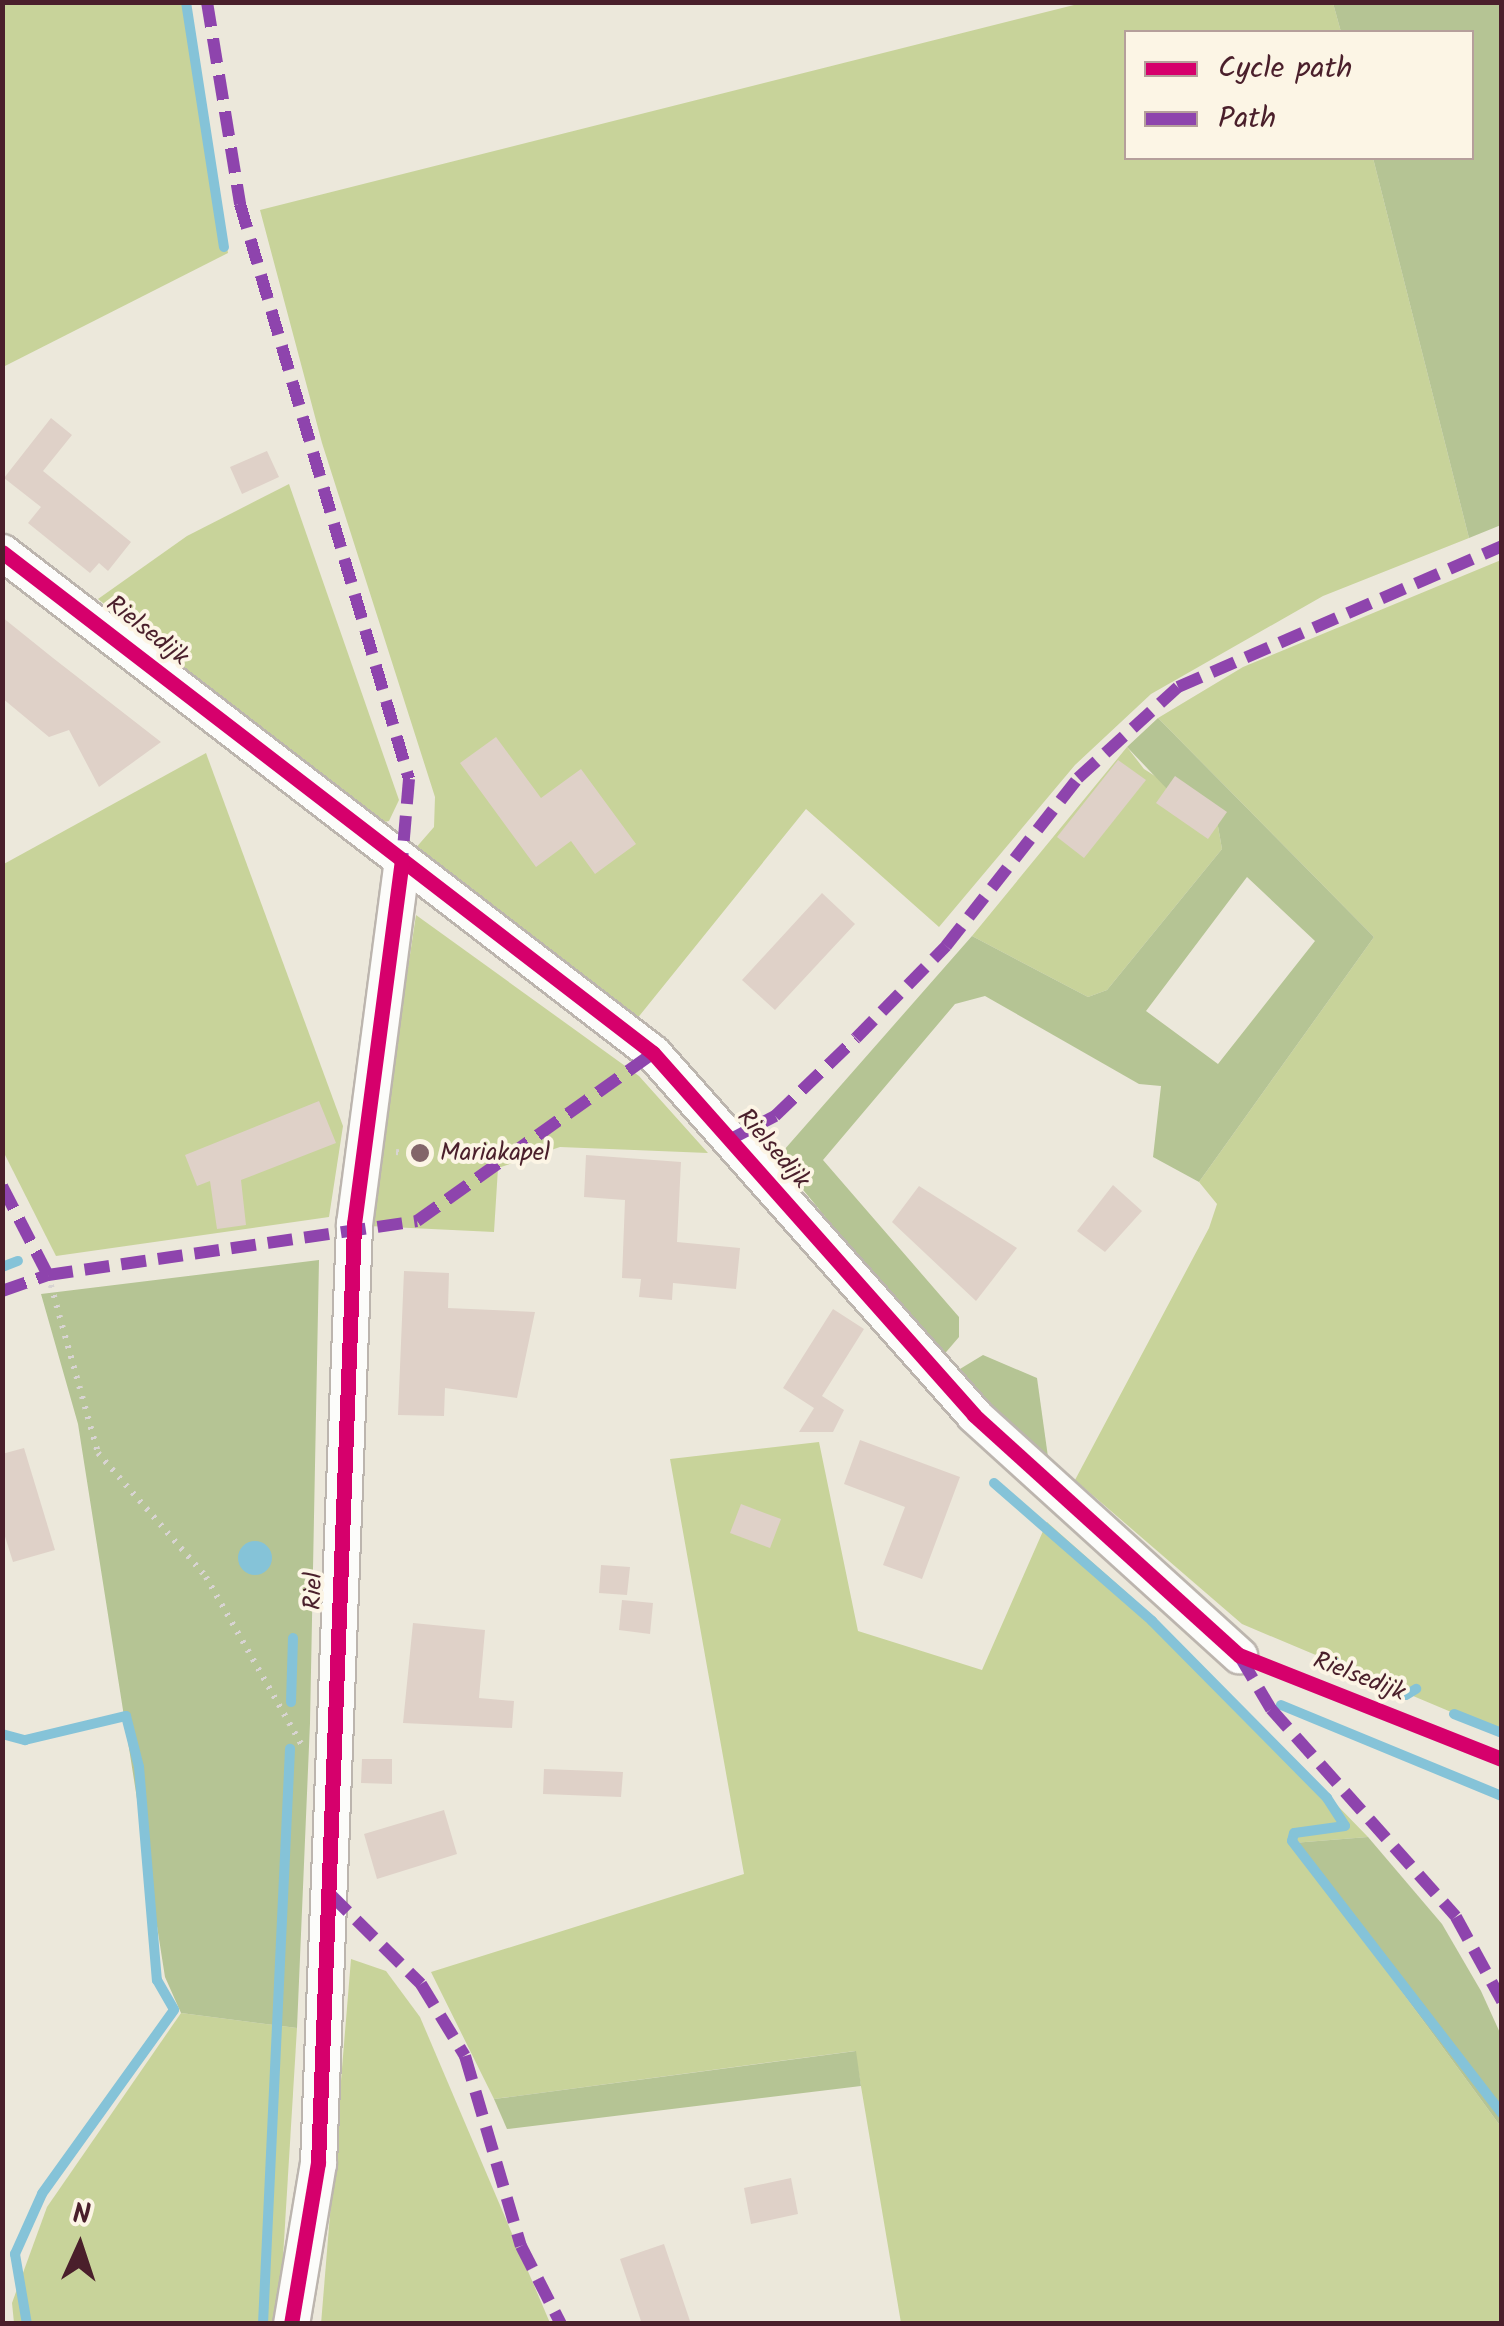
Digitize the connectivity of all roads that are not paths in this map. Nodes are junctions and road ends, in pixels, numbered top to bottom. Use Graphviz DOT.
graph roads {
  1 [pos="2,552"];
  2 [pos="402,861"];
  3 [pos="1239,1655"];
  4 [pos="291,2324"];
  1 -- 2 [label="street, Rielsedijk"];
  2 -- 3 [label="street, Rielsedijk"];
  2 -- 4 [label="street, Riel"];
}
